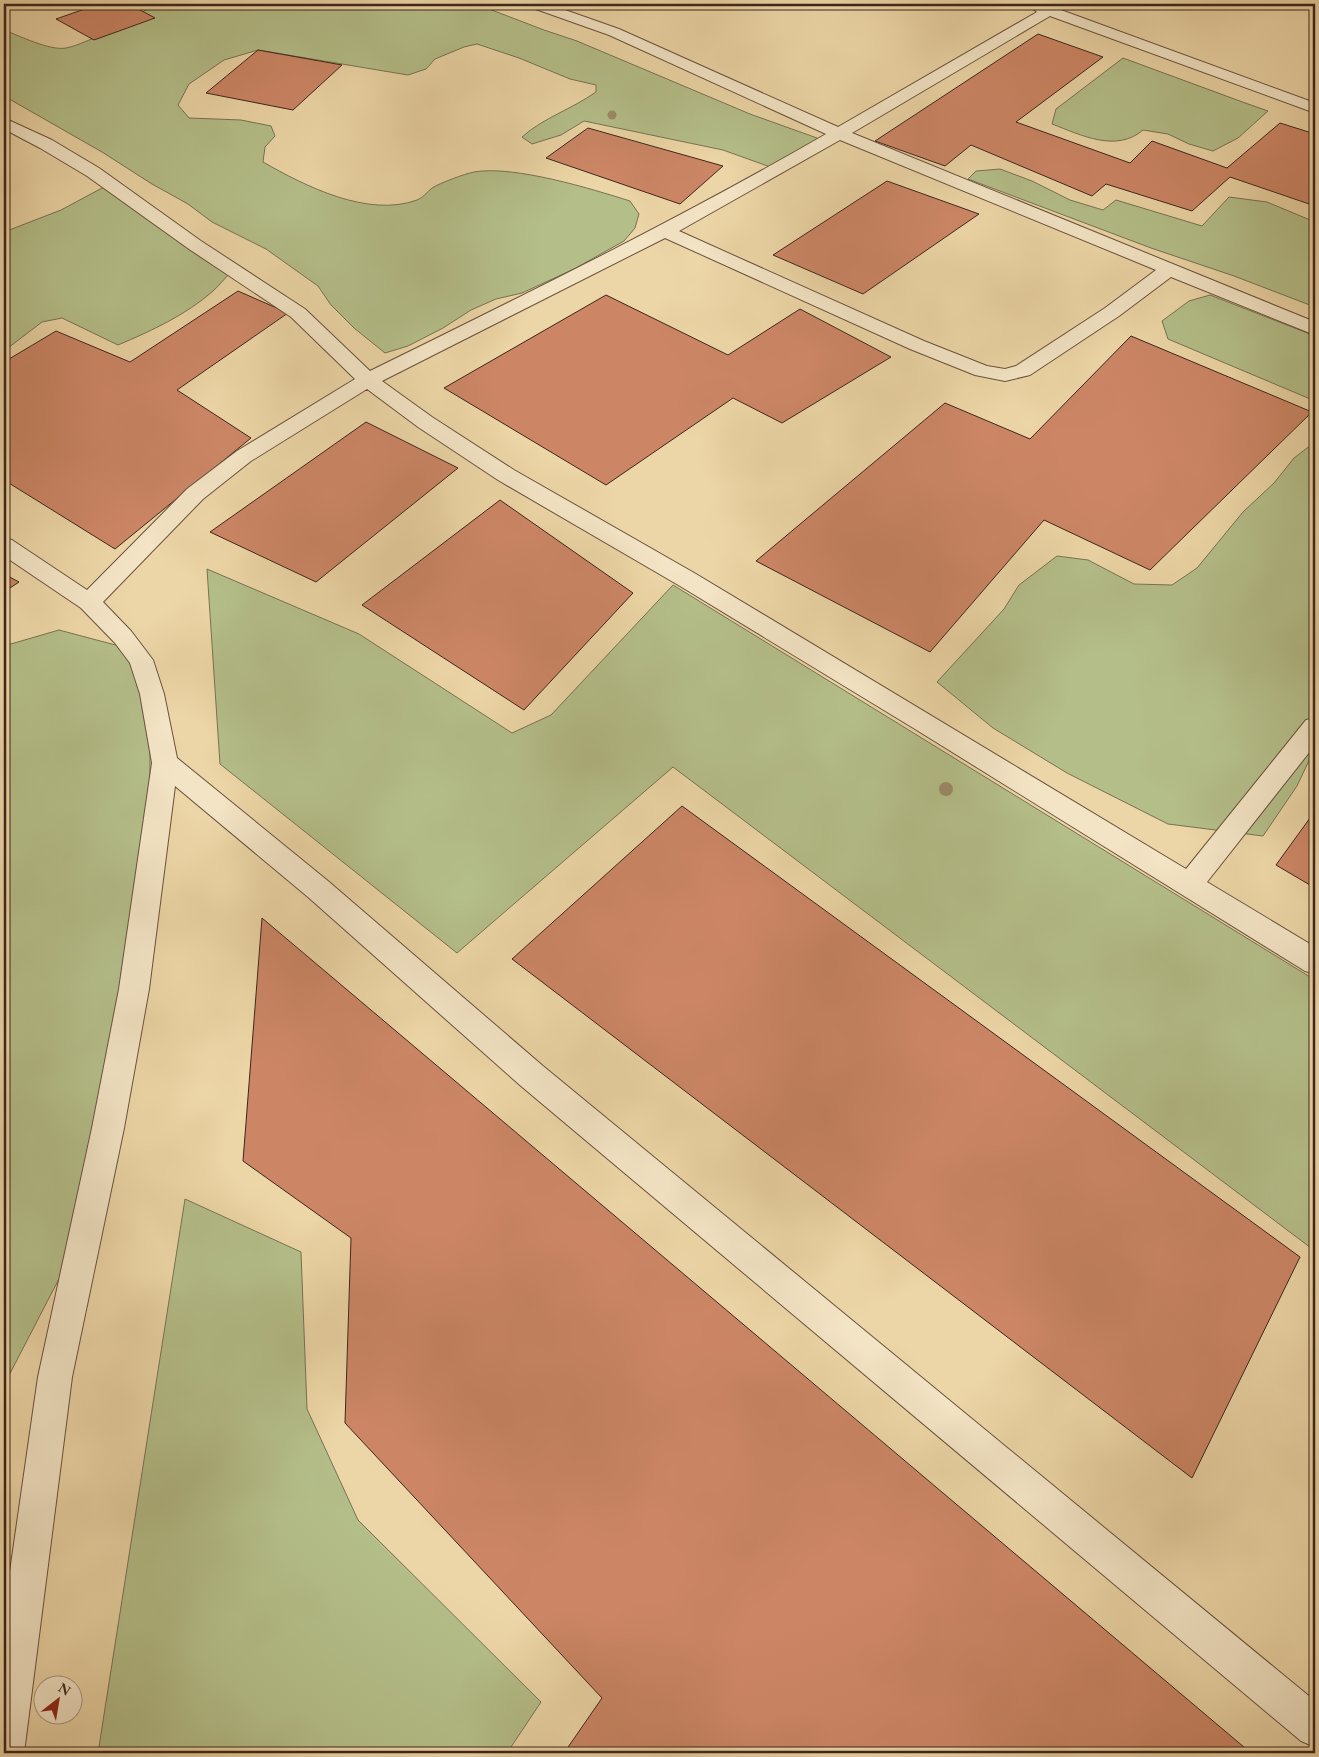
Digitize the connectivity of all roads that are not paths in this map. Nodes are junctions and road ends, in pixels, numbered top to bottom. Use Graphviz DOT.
graph roads {
  1 [pos="535,4"];
  2 [pos="1027,4"];
  3 [pos="1055,7"];
  4 [pos="1315,108"];
  5 [pos="4,123"];
  6 [pos="840,134"];
  7 [pos="665,230"];
  8 [pos="1170,269"];
  9 [pos="1315,329"];
  10 [pos="368,380"];
  11 [pos="4,545"];
  12 [pos="89,602"];
  13 [pos="1315,727"];
  14 [pos="165,763"];
  15 [pos="1189,885"];
  16 [pos="1315,962"];
  17 [pos="1315,1727"];
  18 [pos="4,1753"];
  1 -- 6 [label="street"];
  2 -- 3 [label="street"];
  3 -- 4 [label="street"];
  3 -- 6 [label="street"];
  5 -- 10 [label="street"];
  6 -- 7 [label="street"];
  6 -- 8 [label="street"];
  7 -- 8 [label="street"];
  7 -- 10 [label="street"];
  8 -- 9 [label="street"];
  10 -- 12 [label="street"];
  10 -- 15 [label="street"];
  11 -- 12 [label="street"];
  12 -- 14 [label="street"];
  13 -- 15 [label="street"];
  14 -- 17 [label="street"];
  14 -- 18 [label="street"];
  15 -- 16 [label="street"];
}
